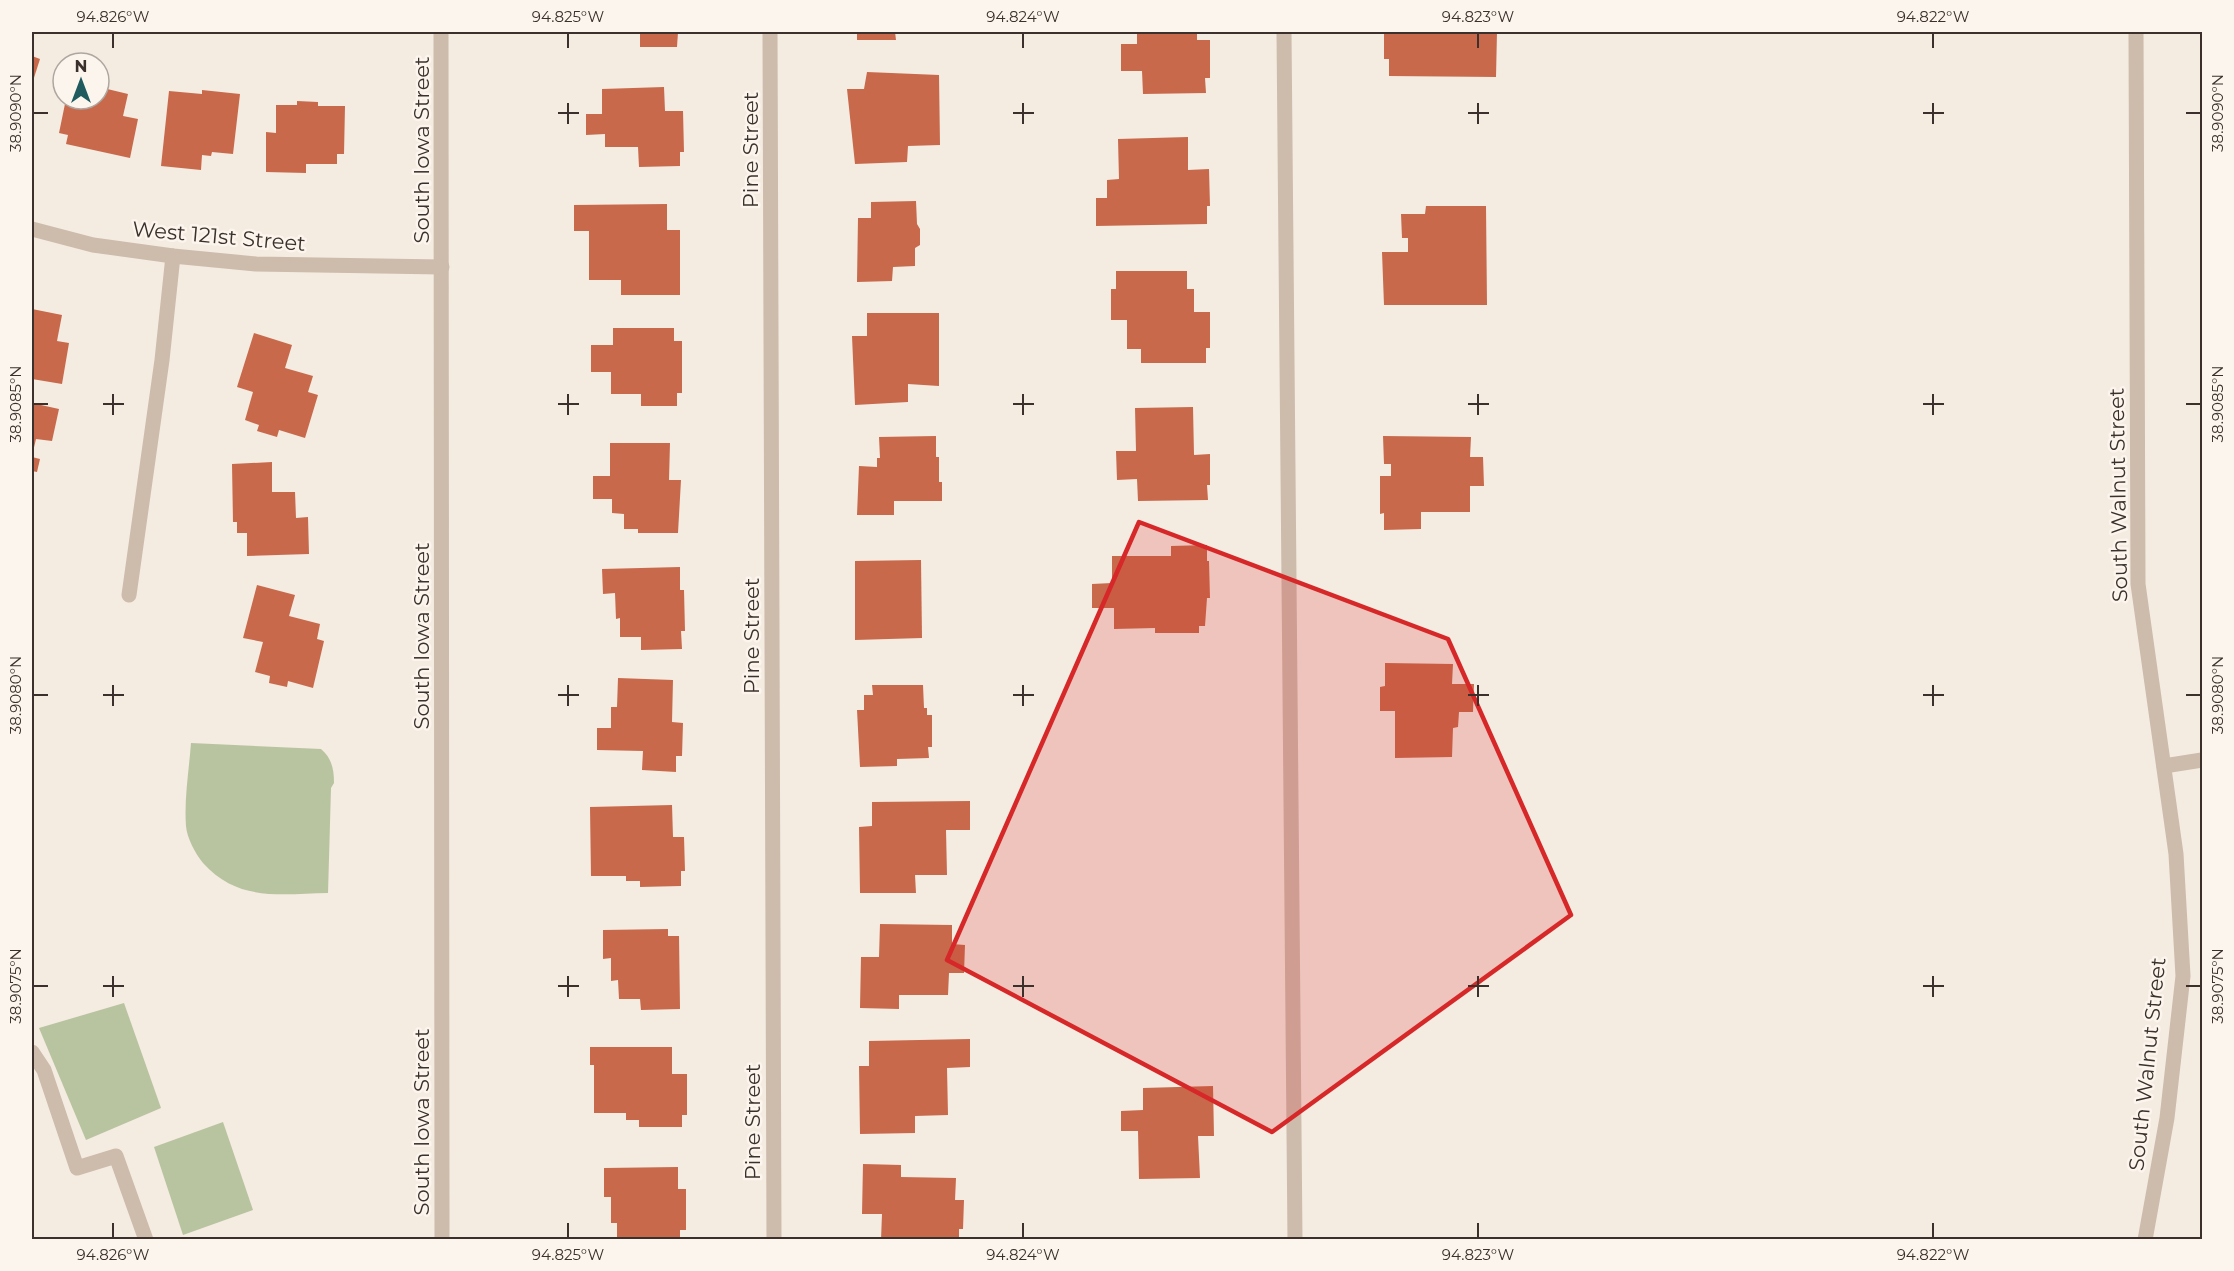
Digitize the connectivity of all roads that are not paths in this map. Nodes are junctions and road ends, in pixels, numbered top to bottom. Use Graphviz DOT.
graph roads {
  1 [pos="441,32"];
  2 [pos="770,32"];
  3 [pos="1284,32"];
  4 [pos="2136,32"];
  5 [pos="32,229"];
  6 [pos="173,256"];
  7 [pos="442,267"];
  8 [pos="129,595"];
  9 [pos="2202,760"];
  10 [pos="2164,766"];
  11 [pos="32,1052"];
  12 [pos="146,1239"];
  13 [pos="442,1239"];
  14 [pos="774,1239"];
  15 [pos="1295,1239"];
  16 [pos="2145,1239"];
  1 -- 7 [label="street, South Iowa Street"];
  2 -- 14 [label="street, Pine Street"];
  3 -- 15 [label="street"];
  4 -- 10 [label="street, South Walnut Street"];
  5 -- 6 [label="street, West 121st Street"];
  6 -- 7 [label="street, West 121st Street"];
  6 -- 8 [label="street"];
  7 -- 13 [label="street, South Iowa Street"];
  9 -- 10 [label="street"];
  10 -- 16 [label="street, South Walnut Street"];
  11 -- 12 [label="street"];
}
